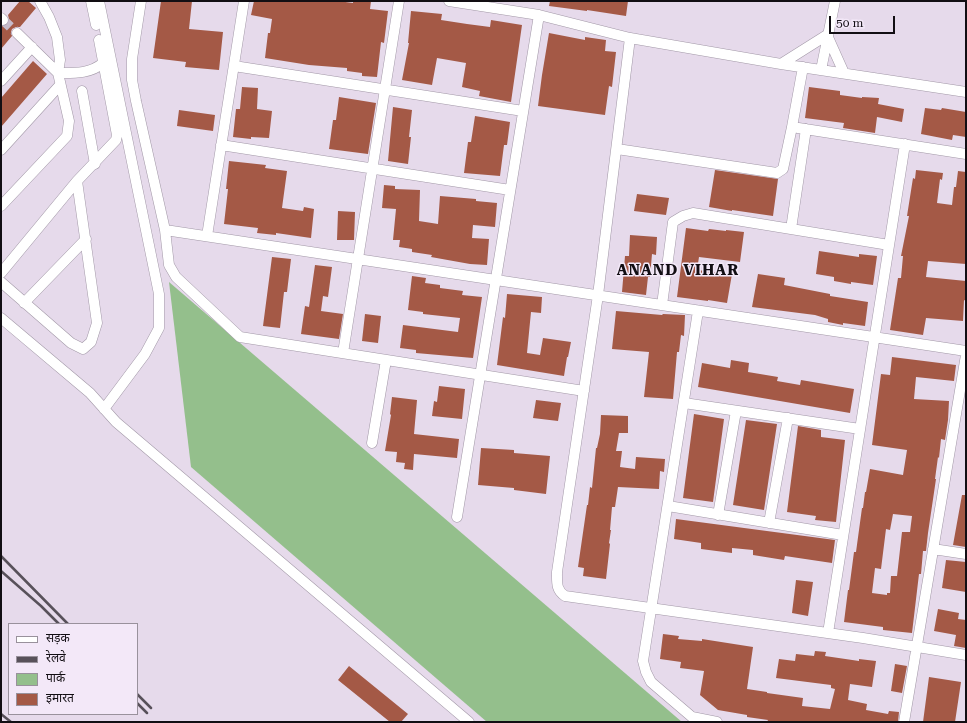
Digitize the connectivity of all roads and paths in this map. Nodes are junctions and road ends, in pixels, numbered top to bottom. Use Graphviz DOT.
graph roads {
  1 [pos="40,1"];
  2 [pos="91,1"];
  3 [pos="99,1"];
  4 [pos="141,1"];
  5 [pos="244,1"];
  6 [pos="399,1"];
  7 [pos="448,1"];
  8 [pos="835,1"];
  9 [pos="539,15"];
  10 [pos="17,33"];
  11 [pos="827,35"];
  12 [pos="630,38"];
  13 [pos="32,47"];
  14 [pos="103,63"];
  15 [pos="782,64"];
  16 [pos="234,66"];
  17 [pos="803,67"];
  18 [pos="822,70"];
  19 [pos="58,73"];
  20 [pos="844,73"];
  21 [pos="1,81"];
  22 [pos="60,85"];
  23 [pos="385,89"];
  24 [pos="82,91"];
  25 [pos="966,92"];
  26 [pos="523,111"];
  27 [pos="792,126"];
  28 [pos="806,129"];
  29 [pos="905,144"];
  30 [pos="222,145"];
  31 [pos="1,150"];
  32 [pos="617,150"];
  33 [pos="966,154"];
  34 [pos="95,164"];
  35 [pos="372,169"];
  36 [pos="77,181"];
  37 [pos="510,190"];
  38 [pos="1,206"];
  39 [pos="791,229"];
  40 [pos="165,230"];
  41 [pos="207,236"];
  42 [pos="86,239"];
  43 [pos="889,245"];
  44 [pos="358,259"];
  45 [pos="1,273"];
  46 [pos="496,280"];
  47 [pos="1,282"];
  48 [pos="598,295"];
  49 [pos="24,303"];
  50 [pos="662,305"];
  51 [pos="698,310"];
  52 [pos="1,318"];
  53 [pos="875,337"];
  54 [pos="966,351"];
  55 [pos="343,353"];
  56 [pos="966,355"];
  57 [pos="386,360"];
  58 [pos="480,374"];
  59 [pos="584,391"];
  60 [pos="684,403"];
  61 [pos="104,409"];
  62 [pos="736,410"];
  63 [pos="788,418"];
  64 [pos="860,429"];
  65 [pos="372,443"];
  66 [pos="668,506"];
  67 [pos="718,515"];
  68 [pos="457,517"];
  69 [pos="769,523"];
  70 [pos="843,536"];
  71 [pos="933,549"];
  72 [pos="966,554"];
  73 [pos="652,608"];
  74 [pos="828,633"];
  75 [pos="917,647"];
  76 [pos="966,655"];
  77 [pos="470,722"];
  78 [pos="717,722"];
  79 [pos="904,722"];
  1 -- 19 [label="street"];
  2 -- 14 [label="street"];
  3 -- 61 [label="street"];
  4 -- 40 [label="street"];
  5 -- 16 [label="street"];
  6 -- 23 [label="street"];
  7 -- 9 [label="street"];
  8 -- 11 [label="street"];
  9 -- 12 [label="street"];
  9 -- 26 [label="street"];
  10 -- 13 [label="street"];
  11 -- 15 [label="street"];
  11 -- 18 [label="street"];
  11 -- 20 [label="street"];
  12 -- 15 [label="street"];
  12 -- 32 [label="street"];
  13 -- 19 [label="street"];
  13 -- 21 [label="street"];
  14 -- 19 [label="street"];
  14 -- 34 [label="street"];
  15 -- 17 [label="street"];
  16 -- 23 [label="street"];
  16 -- 30 [label="street"];
  17 -- 18 [label="street"];
  17 -- 27 [label="street"];
  18 -- 20 [label="street"];
  19 -- 22 [label="street"];
  20 -- 25 [label="street"];
  22 -- 31 [label="street"];
  22 -- 38 [label="street"];
  23 -- 26 [label="street"];
  23 -- 35 [label="street"];
  24 -- 34 [label="street"];
  26 -- 37 [label="street"];
  27 -- 28 [label="street"];
  27 -- 32 [label="street"];
  28 -- 29 [label="street"];
  28 -- 39 [label="street"];
  29 -- 33 [label="street"];
  29 -- 43 [label="street"];
  30 -- 35 [label="street"];
  30 -- 41 [label="street"];
  32 -- 48 [label="street"];
  34 -- 36 [label="street"];
  35 -- 37 [label="street"];
  35 -- 44 [label="street"];
  36 -- 42 [label="street"];
  36 -- 45 [label="street"];
  37 -- 46 [label="street"];
  39 -- 43 [label="street"];
  39 -- 50 [label="street"];
  40 -- 41 [label="street"];
  40 -- 55 [label="street"];
  41 -- 44 [label="street"];
  42 -- 49 [label="street"];
  42 -- 49 [label="street"];
  43 -- 53 [label="street"];
  44 -- 46 [label="street"];
  44 -- 55 [label="street"];
  46 -- 48 [label="street"];
  46 -- 58 [label="street"];
  47 -- 49 [label="street"];
  48 -- 50 [label="street"];
  48 -- 59 [label="street"];
  50 -- 51 [label="street"];
  51 -- 53 [label="street"];
  51 -- 60 [label="street"];
  52 -- 61 [label="street"];
  53 -- 54 [label="street"];
  53 -- 64 [label="street"];
  55 -- 57 [label="street"];
  56 -- 71 [label="street"];
  57 -- 58 [label="street"];
  57 -- 65 [label="street"];
  58 -- 59 [label="street"];
  58 -- 68 [label="street"];
  59 -- 73 [label="street"];
  60 -- 62 [label="street"];
  60 -- 66 [label="street"];
  61 -- 77 [label="street"];
  62 -- 63 [label="street"];
  62 -- 67 [label="street"];
  63 -- 64 [label="street"];
  63 -- 69 [label="street"];
  64 -- 70 [label="street"];
  66 -- 67 [label="street"];
  66 -- 73 [label="street"];
  67 -- 69 [label="street"];
  69 -- 70 [label="street"];
  70 -- 74 [label="street"];
  71 -- 72 [label="street"];
  71 -- 75 [label="street"];
  73 -- 74 [label="street"];
  73 -- 78 [label="street"];
  74 -- 75 [label="street"];
  75 -- 76 [label="street"];
  75 -- 79 [label="street"];
}
